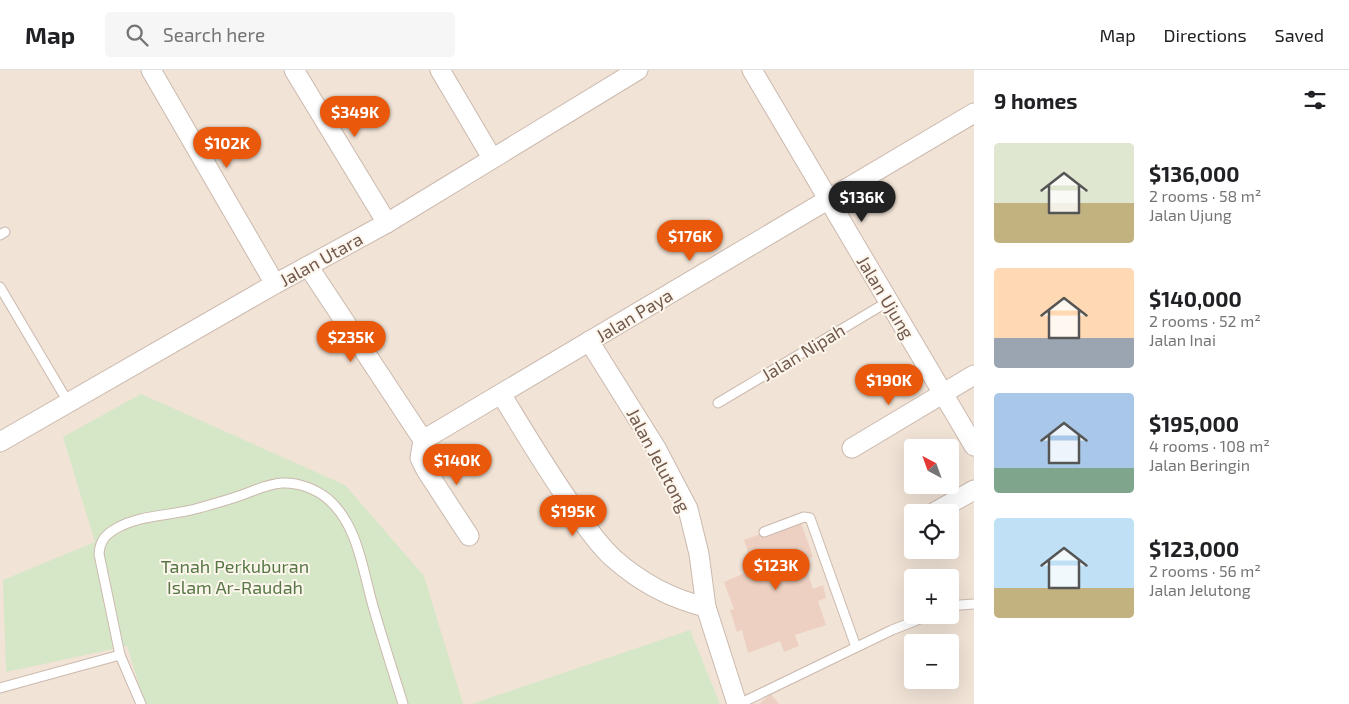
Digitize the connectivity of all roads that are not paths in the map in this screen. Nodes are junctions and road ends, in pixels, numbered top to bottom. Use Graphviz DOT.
graph roads {
  1 [pos="151,70"];
  2 [pos="294,70"];
  3 [pos="440,70"];
  4 [pos="638,70"];
  5 [pos="752,70"];
  6 [pos="611,77"];
  7 [pos="974,113"];
  8 [pos="492,158"];
  9 [pos="828,199"];
  10 [pos="387,223"];
  11 [pos="308,266"];
  12 [pos="275,284"];
  13 [pos="0,287"];
  14 [pos="889,301"];
  15 [pos="589,341"];
  16 [pos="974,375"];
  17 [pos="943,393"];
  18 [pos="501,394"];
  19 [pos="68,402"];
  20 [pos="718,403"];
  21 [pos="423,440"];
  22 [pos="0,442"];
  23 [pos="974,446"];
  24 [pos="852,448"];
  25 [pos="974,490"];
  26 [pos="949,504"];
  27 [pos="764,532"];
  28 [pos="469,536"];
  29 [pos="974,604"];
  30 [pos="706,606"];
  31 [pos="959,606"];
  32 [pos="910,624"];
  33 [pos="856,648"];
  34 [pos="120,655"];
  35 [pos="0,688"];
  36 [pos="140,704"];
  37 [pos="403,704"];
  38 [pos="738,704"];
  1 -- 12 [label="street"];
  2 -- 10 [label="street"];
  3 -- 8 [label="street"];
  4 -- 6 [label="street, Jalan Utara"];
  5 -- 9 [label="street, Jalan Ujung"];
  6 -- 8 [label="street, Jalan Utara"];
  7 -- 9 [label="street, Jalan Paya"];
  8 -- 10 [label="street, Jalan Utara"];
  9 -- 14 [label="street, Jalan Ujung"];
  9 -- 15 [label="street, Jalan Paya"];
  10 -- 11 [label="street, Jalan Utara"];
  11 -- 12 [label="street, Jalan Utara"];
  11 -- 21 [label="street"];
  12 -- 19 [label="street, Jalan Utara"];
  13 -- 19 [label="lane"];
  14 -- 17 [label="street, Jalan Ujung"];
  14 -- 20 [label="lane, Jalan Nipah"];
  15 -- 18 [label="street, Jalan Paya"];
  15 -- 30 [label="street, Jalan Jelutong"];
  16 -- 17 [label="street"];
  17 -- 23 [label="street, Jalan Ujung"];
  17 -- 24 [label="street"];
  18 -- 21 [label="street, Jalan Paya"];
  18 -- 30 [label="street"];
  19 -- 22 [label="street, Jalan Utara"];
  21 -- 28 [label="street"];
  25 -- 26 [label="street"];
  27 -- 33 [label="lane"];
  29 -- 31 [label="lane"];
  30 -- 38 [label="street, Jalan Jelutong"];
  32 -- 33 [label="lane"];
  33 -- 38 [label="lane"];
  34 -- 35 [label="lane"];
  34 -- 36 [label="lane"];
  34 -- 37 [label="lane"];
}
